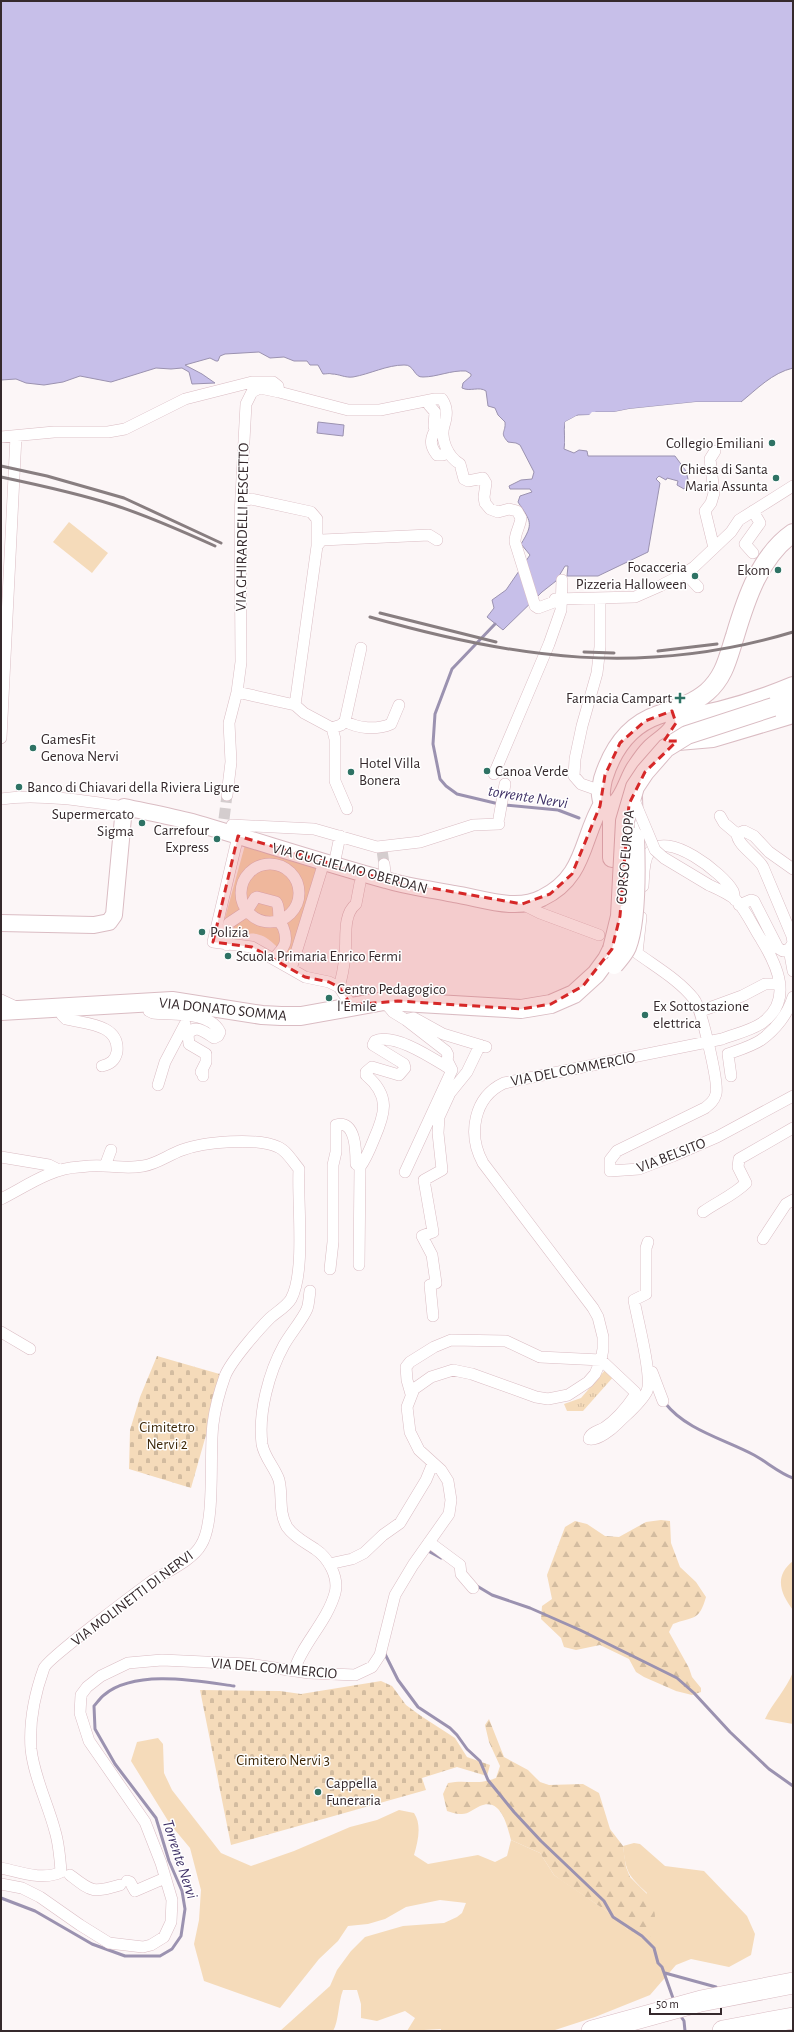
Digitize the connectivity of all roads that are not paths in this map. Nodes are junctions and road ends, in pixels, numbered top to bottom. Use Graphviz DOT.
graph roads {
  1 [pos="279,392"];
  2 [pos="412,404"];
  3 [pos="435,409"];
  4 [pos="438,429"];
  5 [pos="16,436"];
  6 [pos="1,437"];
  7 [pos="447,448"];
  8 [pos="715,451"];
  9 [pos="793,486"];
  10 [pos="241,501"];
  11 [pos="753,511"];
  12 [pos="793,533"];
  13 [pos="437,540"];
  14 [pos="316,546"];
  15 [pos="714,548"];
  16 [pos="758,558"];
  17 [pos="685,573"];
  18 [pos="562,580"];
  19 [pos="698,587"];
  20 [pos="600,598"];
  21 [pos="562,600"];
  22 [pos="361,648"];
  23 [pos="793,686"];
  24 [pos="236,692"];
  25 [pos="793,697"];
  26 [pos="793,701"];
  27 [pos="295,705"];
  28 [pos="398,705"];
  29 [pos="773,707"];
  30 [pos="793,714"];
  31 [pos="674,715"];
  32 [pos="345,721"];
  33 [pos="332,728"];
  34 [pos="1,738"];
  35 [pos="660,741"];
  36 [pos="494,774"];
  37 [pos="629,779"];
  38 [pos="505,784"];
  39 [pos="227,795"];
  40 [pos="1,799"];
  41 [pos="606,806"];
  42 [pos="124,807"];
  43 [pos="634,808"];
  44 [pos="347,809"];
  45 [pos="722,820"];
  46 [pos="229,828"];
  47 [pos="737,834"];
  48 [pos="340,836"];
  49 [pos="280,857"];
  50 [pos="329,864"];
  51 [pos="384,864"];
  52 [pos="793,869"];
  53 [pos="228,878"];
  54 [pos="386,880"];
  55 [pos="243,882"];
  56 [pos="360,883"];
  57 [pos="299,890"];
  58 [pos="314,894"];
  59 [pos="737,902"];
  60 [pos="522,904"];
  61 [pos="247,911"];
  62 [pos="279,920"];
  63 [pos="1,923"];
  64 [pos="599,934"];
  65 [pos="227,945"];
  66 [pos="789,949"];
  67 [pos="609,955"];
  68 [pos="274,958"];
  69 [pos="291,969"];
  70 [pos="793,972"];
  71 [pos="780,984"];
  72 [pos="583,986"];
  73 [pos="339,987"];
  74 [pos="793,997"];
  75 [pos="1,1000"];
  76 [pos="384,1001"];
  77 [pos="149,1002"];
  78 [pos="351,1005"];
  79 [pos="60,1007"];
  80 [pos="21,1010"];
  81 [pos="1,1011"];
  82 [pos="701,1011"];
  83 [pos="406,1020"];
  84 [pos="185,1024"];
  85 [pos="707,1043"];
  86 [pos="102,1066"];
  87 [pos="452,1070"];
  88 [pos="203,1076"];
  89 [pos="731,1076"];
  90 [pos="158,1085"];
  91 [pos="793,1096"];
  92 [pos="793,1128"];
  93 [pos="111,1150"];
  94 [pos="1,1158"];
  95 [pos="105,1166"];
  96 [pos="360,1167"];
  97 [pos="59,1170"];
  98 [pos="406,1172"];
  99 [pos="1,1200"];
  100 [pos="793,1200"];
  101 [pos="702,1212"];
  102 [pos="763,1240"];
  103 [pos="648,1242"];
  104 [pos="359,1265"];
  105 [pos="330,1269"];
  106 [pos="310,1291"];
  107 [pos="433,1316"];
  108 [pos="1,1332"];
  109 [pos="30,1349"];
  110 [pos="601,1360"];
  111 [pos="647,1363"];
  112 [pos="412,1394"];
  113 [pos="663,1401"];
  114 [pos="433,1463"];
  115 [pos="429,1543"];
  116 [pos="329,1564"];
  117 [pos="473,1588"];
  118 [pos="294,1671"];
  119 [pos="1,1868"];
  120 [pos="70,1875"];
  121 [pos="165,1878"];
  122 [pos="1,1884"];
  123 [pos="793,1983"];
  124 [pos="793,2018"];
  125 [pos="602,2028"];
  126 [pos="723,2031"];
  1 -- 2 [label="street, VIA GHIRARDELLI PESCETTO"];
  1 -- 5 [label="street"];
  1 -- 10 [label="street, VIA GHIRARDELLI PESCETTO"];
  2 -- 3 [label="street"];
  2 -- 3 [label="street, VIA GHIRARDELLI PESCETTO"];
  3 -- 4 [label="street"];
  4 -- 7 [label="street"];
  4 -- 7 [label="street"];
  5 -- 6 [label="street"];
  5 -- 34 [label="street"];
  7 -- 21 [label="street"];
  8 -- 15 [label="street"];
  9 -- 11 [label="street"];
  10 -- 14 [label="street"];
  10 -- 24 [label="street, VIA GHIRARDELLI PESCETTO"];
  11 -- 15 [label="street"];
  11 -- 16 [label="street"];
  12 -- 16 [label="main road, VIA GUGLIELMO OBERDAN"];
  13 -- 14 [label="street"];
  14 -- 27 [label="street"];
  15 -- 17 [label="street"];
  16 -- 31 [label="main road, VIA GUGLIELMO OBERDAN"];
  17 -- 19 [label="street"];
  17 -- 20 [label="street"];
  18 -- 21 [label="street"];
  20 -- 21 [label="street"];
  20 -- 41 [label="street"];
  21 -- 36 [label="street"];
  22 -- 32 [label="street"];
  23 -- 31 [label="main road"];
  24 -- 27 [label="street"];
  24 -- 39 [label="street, VIA GHIRARDELLI PESCETTO"];
  25 -- 29 [label="main road, CORSO EUROPA"];
  26 -- 29 [label="main road, CORSO EUROPA"];
  27 -- 33 [label="street"];
  28 -- 32 [label="street"];
  29 -- 67 [label="main road, CORSO EUROPA, bridge"];
  30 -- 35 [label="main road"];
  31 -- 35 [label="main road"];
  31 -- 41 [label="main road, VIA GUGLIELMO OBERDAN"];
  32 -- 33 [label="street"];
  33 -- 44 [label="street"];
  35 -- 37 [label="main road"];
  37 -- 41 [label="main road"];
  37 -- 43 [label="main road"];
  38 -- 48 [label="street"];
  40 -- 42 [label="street, VIA GUGLIELMO OBERDAN"];
  41 -- 60 [label="street, VIA GUGLIELMO OBERDAN"];
  41 -- 67 [label="main road"];
  42 -- 46 [label="street, VIA GUGLIELMO OBERDAN"];
  42 -- 63 [label="street"];
  43 -- 59 [label="street, bridge"];
  43 -- 67 [label="main road, bridge"];
  45 -- 47 [label="street"];
  46 -- 48 [label="street"];
  46 -- 49 [label="street, VIA GUGLIELMO OBERDAN"];
  46 -- 53 [label="street"];
  47 -- 52 [label="street"];
  47 -- 66 [label="street"];
  48 -- 50 [label="street"];
  49 -- 50 [label="street, VIA GUGLIELMO OBERDAN"];
  49 -- 55 [label="street"];
  49 -- 57 [label="street"];
  50 -- 54 [label="street, VIA GUGLIELMO OBERDAN"];
  50 -- 58 [label="street"];
  51 -- 54 [label="street"];
  53 -- 55 [label="street"];
  53 -- 65 [label="street"];
  54 -- 60 [label="street, VIA GUGLIELMO OBERDAN"];
  55 -- 61 [label="street"];
  56 -- 73 [label="street"];
  57 -- 58 [label="street"];
  57 -- 62 [label="street"];
  58 -- 69 [label="street"];
  59 -- 66 [label="street"];
  59 -- 71 [label="street"];
  59 -- 82 [label="street"];
  60 -- 64 [label="street"];
  61 -- 62 [label="street"];
  61 -- 62 [label="street"];
  61 -- 65 [label="street"];
  62 -- 68 [label="street"];
  65 -- 68 [label="street"];
  66 -- 70 [label="street"];
  67 -- 72 [label="main road, CORSO EUROPA"];
  68 -- 69 [label="street"];
  69 -- 73 [label="street"];
  71 -- 82 [label="street"];
  71 -- 85 [label="street, VIA DEL COMMERCIO"];
  72 -- 76 [label="main road, VIA DONATO SOMMA"];
  73 -- 78 [label="street"];
  74 -- 89 [label="street"];
  75 -- 80 [label="street"];
  76 -- 78 [label="main road, VIA DONATO SOMMA"];
  76 -- 83 [label="street"];
  77 -- 78 [label="main road, VIA DONATO SOMMA"];
  77 -- 79 [label="main road, VIA DONATO SOMMA"];
  77 -- 88 [label="street"];
  79 -- 80 [label="main road, VIA DONATO SOMMA"];
  79 -- 86 [label="street"];
  80 -- 81 [label="main road, VIA DONATO SOMMA"];
  82 -- 85 [label="street"];
  83 -- 87 [label="street"];
  83 -- 107 [label="street"];
  84 -- 90 [label="street"];
  85 -- 91 [label="street, VIA BELSITO"];
  85 -- 110 [label="street, VIA DEL COMMERCIO"];
  87 -- 96 [label="street"];
  87 -- 98 [label="street"];
  92 -- 101 [label="street"];
  93 -- 95 [label="street"];
  94 -- 97 [label="street"];
  95 -- 97 [label="street"];
  95 -- 119 [label="street, VIA MOLINETTI DI NERVI"];
  96 -- 104 [label="street"];
  96 -- 105 [label="street"];
  97 -- 99 [label="street"];
  100 -- 102 [label="street"];
  103 -- 111 [label="street"];
  106 -- 116 [label="street"];
  108 -- 109 [label="street"];
  110 -- 111 [label="street"];
  110 -- 112 [label="street, VIA DEL COMMERCIO"];
  110 -- 112 [label="street, VIA DEL COMMERCIO"];
  111 -- 113 [label="street"];
  112 -- 114 [label="street, VIA DEL COMMERCIO"];
  114 -- 115 [label="street, VIA DEL COMMERCIO"];
  114 -- 116 [label="street"];
  115 -- 117 [label="street"];
  115 -- 118 [label="street, VIA DEL COMMERCIO"];
  116 -- 118 [label="street"];
  118 -- 121 [label="street, VIA DEL COMMERCIO"];
  120 -- 121 [label="street"];
  121 -- 122 [label="street, VIA DEL COMMERCIO"];
  123 -- 125 [label="highway"];
  124 -- 126 [label="highway"];
}
